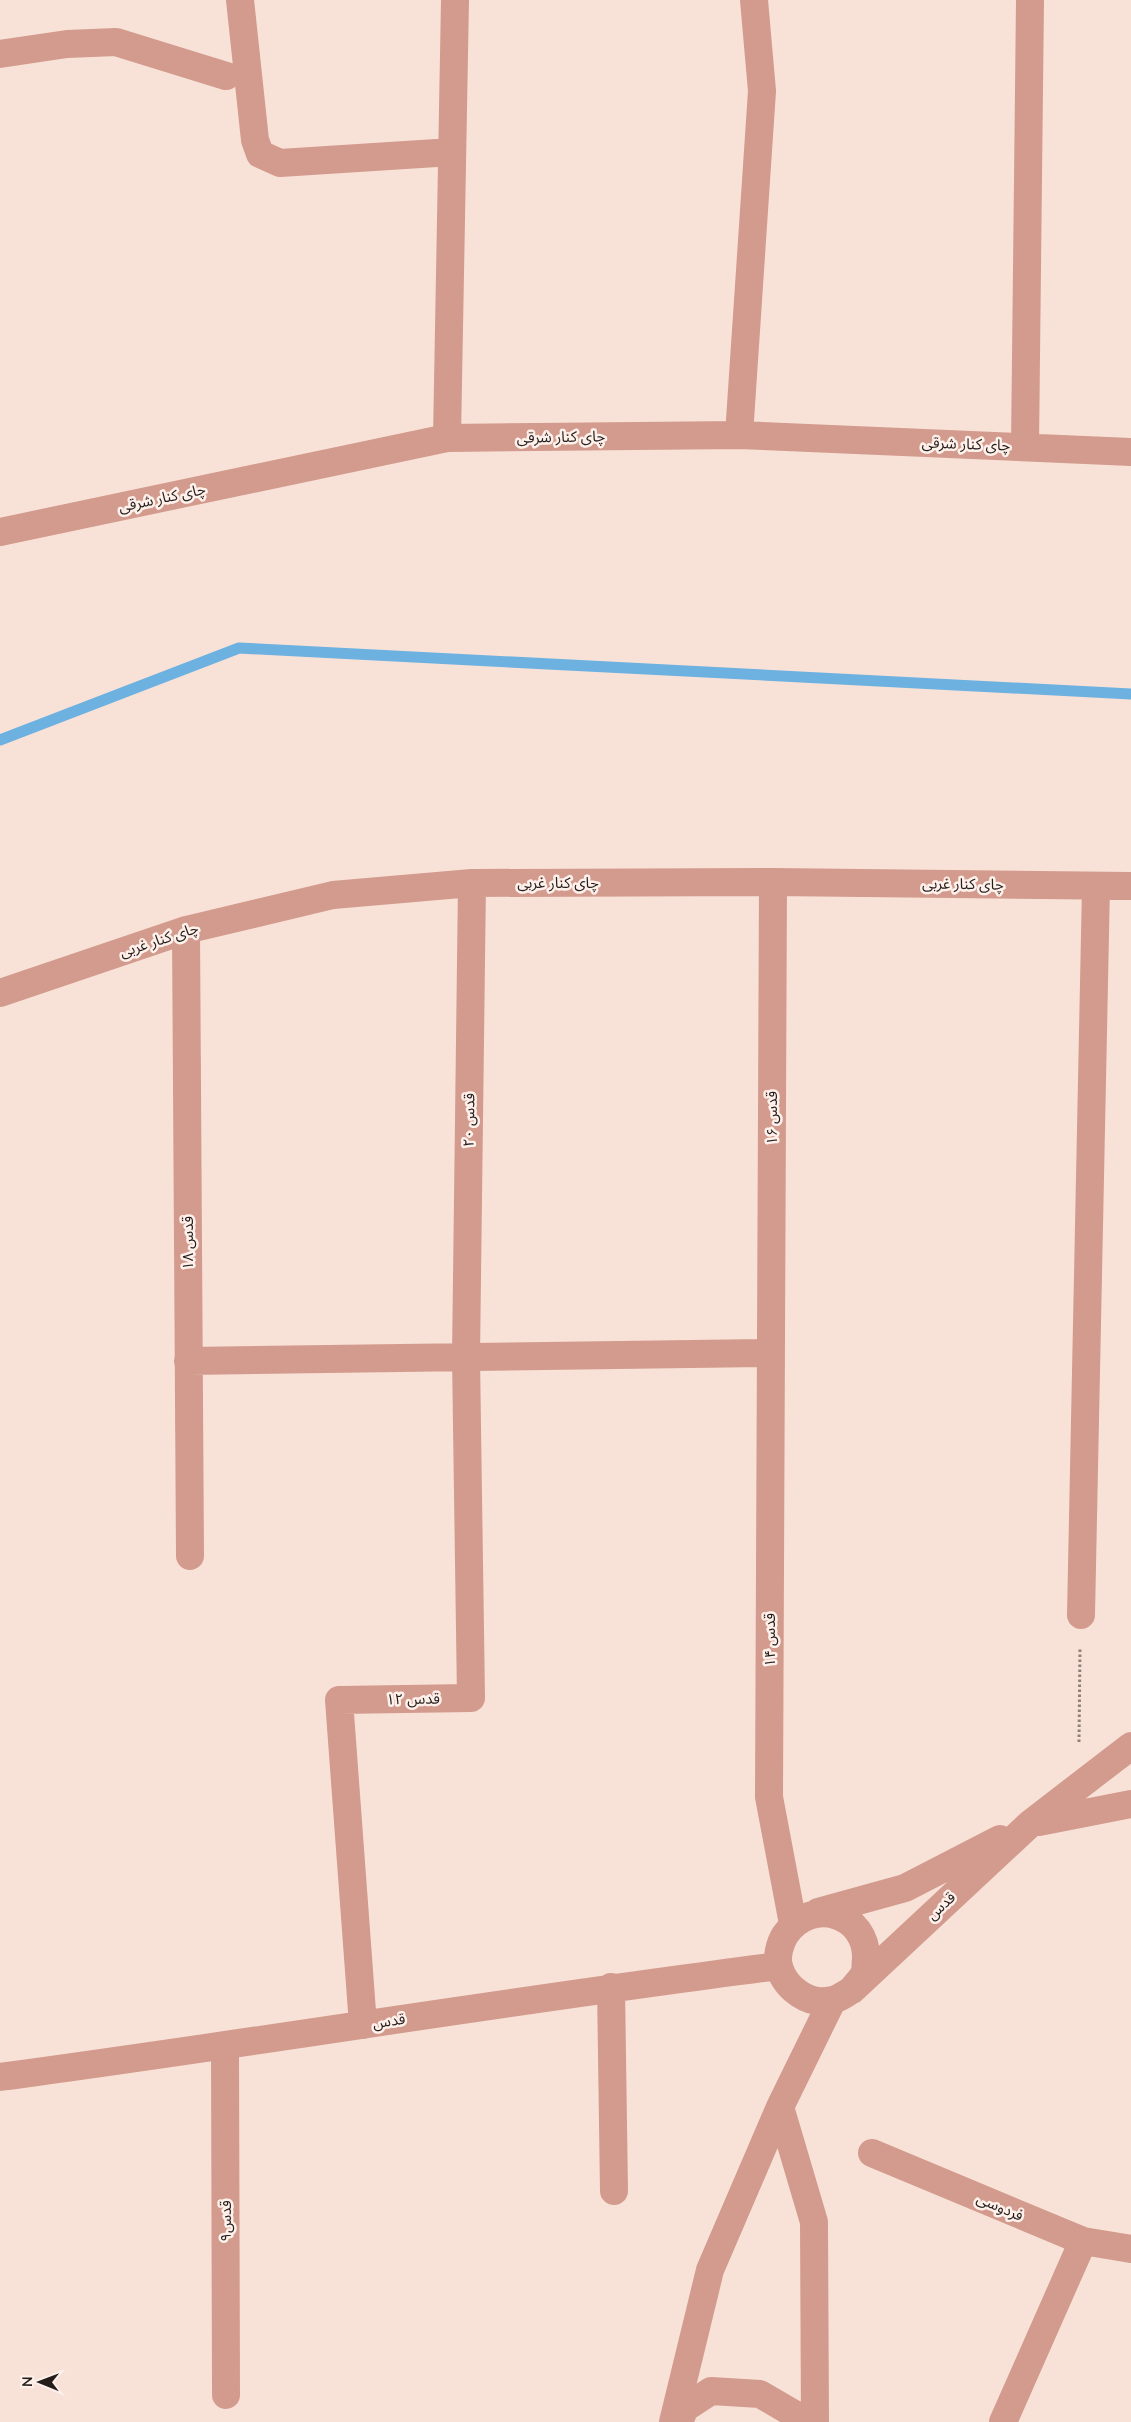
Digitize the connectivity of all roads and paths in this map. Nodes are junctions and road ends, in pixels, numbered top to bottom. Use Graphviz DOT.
graph roads {
  1 [pos="240,0"];
  2 [pos="455,0"];
  3 [pos="754,0"];
  4 [pos="1030,0"];
  5 [pos="0,54"];
  6 [pos="226,76"];
  7 [pos="452,152"];
  8 [pos="739,435"];
  9 [pos="447,438"];
  10 [pos="1025,446"];
  11 [pos="1131,452"];
  12 [pos="0,532"];
  13 [pos="773,882"];
  14 [pos="472,883"];
  15 [pos="1096,886"];
  16 [pos="1131,886"];
  17 [pos="186,930"];
  18 [pos="0,993"];
  19 [pos="771,1353"];
  20 [pos="466,1357"];
  21 [pos="188,1361"];
  22 [pos="190,1556"];
  23 [pos="1081,1615"];
  24 [pos="1131,1746"];
  25 [pos="1078,1789"];
  26 [pos="1131,1804"];
  27 [pos="1031,1823"];
  28 [pos="803,1918"];
  29 [pos="779,1966"];
  30 [pos="611,1987"];
  31 [pos="842,1995"];
  32 [pos="363,2025"];
  33 [pos="225,2047"];
  34 [pos="0,2077"];
  35 [pos="780,2107"];
  36 [pos="872,2153"];
  37 [pos="614,2191"];
  38 [pos="1083,2241"];
  39 [pos="1131,2249"];
  40 [pos="226,2395"];
  41 [pos="673,2422"];
  42 [pos="680,2422"];
  43 [pos="808,2422"];
  44 [pos="815,2422"];
  45 [pos="1003,2422"];
  1 -- 7 [label="street"];
  2 -- 7 [label="street"];
  3 -- 8 [label="street"];
  4 -- 10 [label="street"];
  5 -- 6 [label="street"];
  7 -- 9 [label="street"];
  8 -- 9 [label="street, چای کنار شرقی"];
  8 -- 10 [label="street, چای کنار شرقی"];
  9 -- 12 [label="street, چای کنار شرقی"];
  10 -- 11 [label="street, چای کنار شرقی"];
  13 -- 14 [label="street, چای کنار غربی"];
  13 -- 15 [label="street, چای کنار غربی"];
  13 -- 19 [label="street, قدس ۱۶"];
  14 -- 17 [label="street, چای کنار غربی"];
  14 -- 20 [label="street, قدس ۲۰"];
  15 -- 16 [label="street, چای کنار غربی"];
  15 -- 23 [label="street"];
  17 -- 18 [label="street, چای کنار غربی"];
  17 -- 21 [label="street, قدس ۱۸"];
  19 -- 20 [label="street"];
  19 -- 28 [label="street, قدس ۱۴"];
  20 -- 21 [label="street"];
  20 -- 32 [label="street, قدس ۱۲"];
  21 -- 22 [label="street, قدس ۱۸"];
  23 -- 25 [label="path"];
  24 -- 25 [label="street, قدس"];
  25 -- 27 [label="street, قدس"];
  26 -- 27 [label="street, قدس"];
  27 -- 28 [label="street, قدس"];
  27 -- 31 [label="street, قدس"];
  28 -- 29 [label="street"];
  28 -- 31 [label="street"];
  29 -- 30 [label="street, قدس"];
  29 -- 31 [label="street"];
  30 -- 32 [label="street, قدس"];
  30 -- 37 [label="street"];
  31 -- 35 [label="street, قدس"];
  32 -- 33 [label="street, قدس"];
  33 -- 34 [label="street, قدس"];
  33 -- 40 [label="street, قدس۹"];
  35 -- 41 [label="street, قدس"];
  35 -- 44 [label="street"];
  36 -- 38 [label="street, فردوسی"];
  38 -- 39 [label="street, فردوسی"];
  38 -- 45 [label="street"];
  42 -- 43 [label="street"];
}
